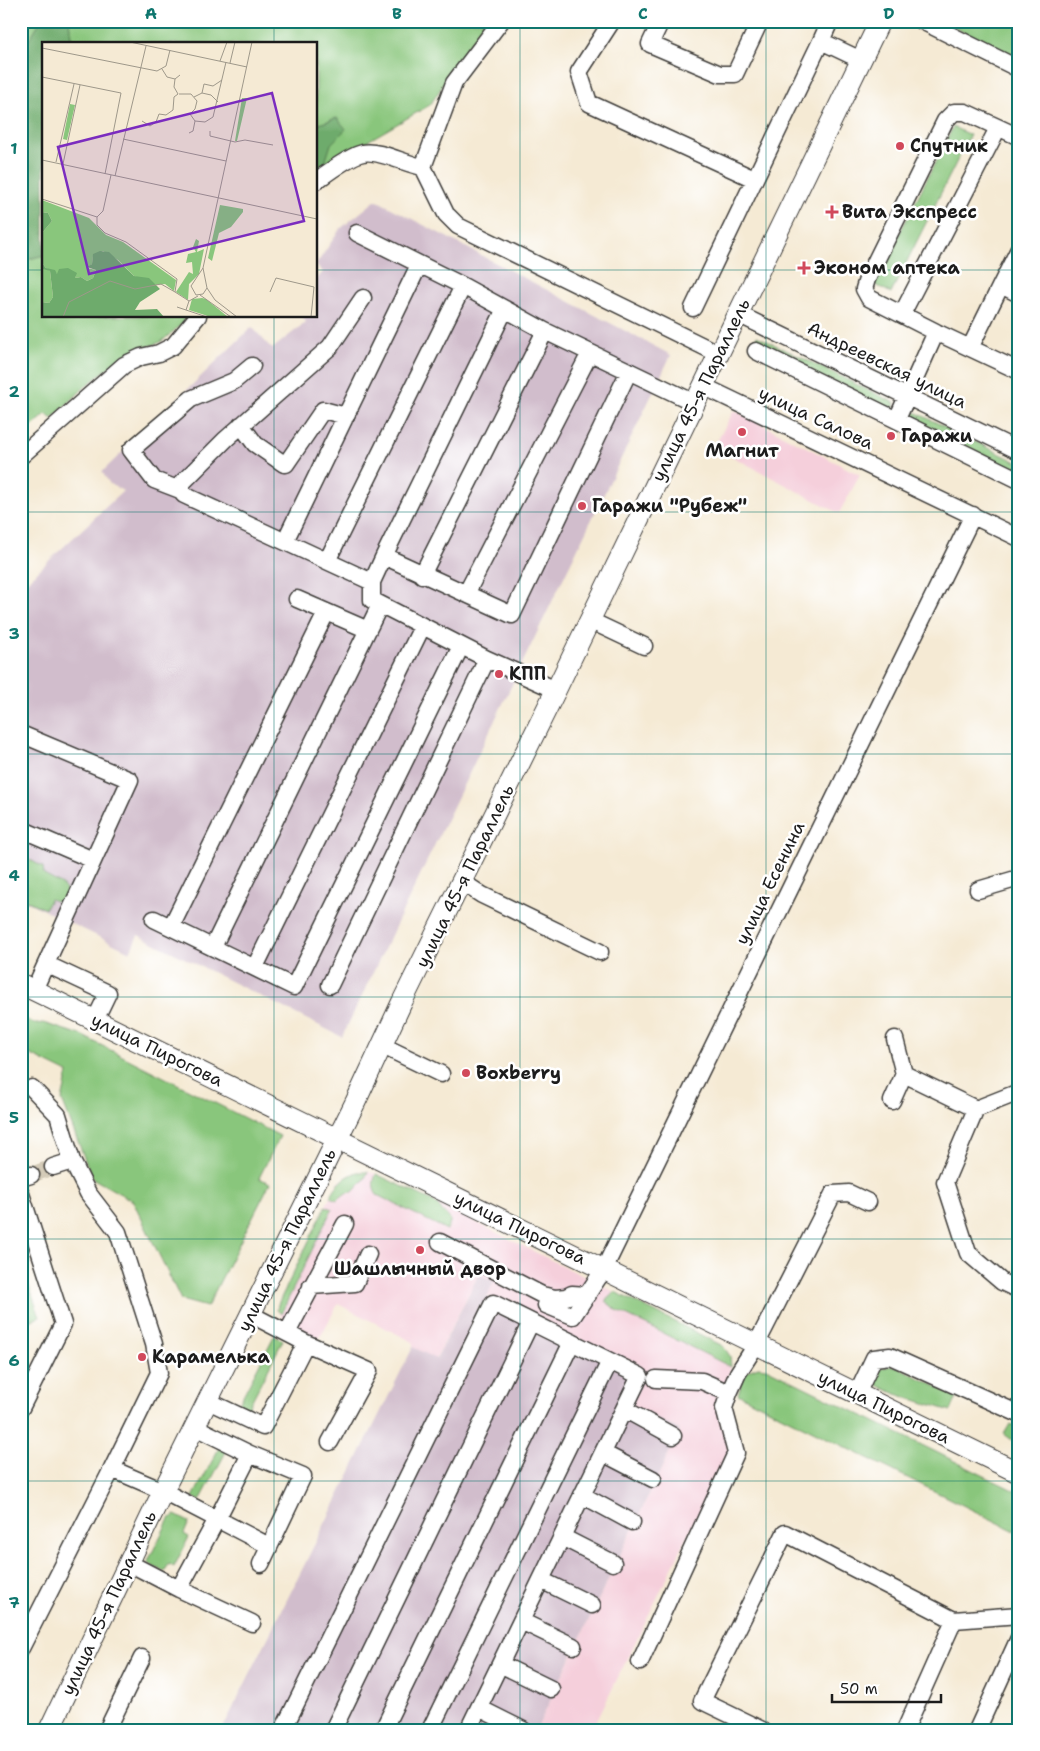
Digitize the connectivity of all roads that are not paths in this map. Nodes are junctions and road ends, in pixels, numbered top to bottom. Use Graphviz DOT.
graph roads {
  1 [pos="501,21"];
  2 [pos="612,21"];
  3 [pos="661,21"];
  4 [pos="760,21"];
  5 [pos="830,21"];
  6 [pos="880,21"];
  7 [pos="922,21"];
  8 [pos="820,41"];
  9 [pos="861,60"];
  10 [pos="1019,69"];
  11 [pos="998,128"];
  12 [pos="1019,138"];
  13 [pos="424,167"];
  14 [pos="318,180"];
  15 [pos="754,180"];
  16 [pos="357,233"];
  17 [pos="1019,249"];
  18 [pos="420,265"];
  19 [pos="1001,285"];
  20 [pos="463,286"];
  21 [pos="1019,294"];
  22 [pos="363,298"];
  23 [pos="693,308"];
  24 [pos="505,309"];
  25 [pos="738,314"];
  26 [pos="902,314"];
  27 [pos="196,318"];
  28 [pos="545,331"];
  29 [pos="936,332"];
  30 [pos="970,348"];
  31 [pos="756,351"];
  32 [pos="590,353"];
  33 [pos="719,354"];
  34 [pos="252,366"];
  35 [pos="629,371"];
  36 [pos="1019,371"];
  37 [pos="699,394"];
  38 [pos="907,397"];
  39 [pos="346,416"];
  40 [pos="897,419"];
  41 [pos="241,425"];
  42 [pos="1019,451"];
  43 [pos="21,456"];
  44 [pos="1019,480"];
  45 [pos="180,490"];
  46 [pos="973,515"];
  47 [pos="1019,538"];
  48 [pos="285,541"];
  49 [pos="384,556"];
  50 [pos="327,561"];
  51 [pos="422,575"];
  52 [pos="372,582"];
  53 [pos="466,594"];
  54 [pos="297,599"];
  55 [pos="380,605"];
  56 [pos="326,613"];
  57 [pos="589,620"];
  58 [pos="422,627"];
  59 [pos="368,630"];
  60 [pos="461,646"];
  61 [pos="644,646"];
  62 [pos="487,659"];
  63 [pos="556,690"];
  64 [pos="21,734"];
  65 [pos="21,829"];
  66 [pos="93,860"];
  67 [pos="1019,878"];
  68 [pos="462,882"];
  69 [pos="978,890"];
  70 [pos="154,919"];
  71 [pos="171,927"];
  72 [pos="213,947"];
  73 [pos="600,952"];
  74 [pos="46,964"];
  75 [pos="255,967"];
  76 [pos="330,985"];
  77 [pos="28,987"];
  78 [pos="95,1020"];
  79 [pos="895,1039"];
  80 [pos="383,1046"];
  81 [pos="441,1074"];
  82 [pos="904,1074"];
  83 [pos="32,1088"];
  84 [pos="1019,1092"];
  85 [pos="892,1101"];
  86 [pos="976,1109"];
  87 [pos="337,1139"];
  88 [pos="72,1161"];
  89 [pos="53,1167"];
  90 [pos="21,1194"];
  91 [pos="868,1202"];
  92 [pos="345,1224"];
  93 [pos="440,1242"];
  94 [pos="368,1254"];
  95 [pos="604,1269"];
  96 [pos="311,1286"];
  97 [pos="1019,1290"];
  98 [pos="588,1295"];
  99 [pos="546,1305"];
  100 [pos="250,1314"];
  101 [pos="531,1322"];
  102 [pos="287,1333"];
  103 [pos="572,1342"];
  104 [pos="306,1343"];
  105 [pos="756,1345"];
  106 [pos="610,1361"];
  107 [pos="656,1379"];
  108 [pos="729,1393"];
  109 [pos="857,1394"];
  110 [pos="208,1401"];
  111 [pos="21,1408"];
  112 [pos="624,1410"];
  113 [pos="1019,1414"];
  114 [pos="195,1427"];
  115 [pos="673,1436"];
  116 [pos="330,1442"];
  117 [pos="603,1453"];
  118 [pos="250,1454"];
  119 [pos="112,1469"];
  120 [pos="1019,1473"];
  121 [pos="653,1480"];
  122 [pos="163,1491"];
  123 [pos="582,1496"];
  124 [pos="217,1519"];
  125 [pos="632,1522"];
  126 [pos="562,1538"];
  127 [pos="269,1546"];
  128 [pos="129,1563"];
  129 [pos="613,1563"];
  130 [pos="261,1564"];
  131 [pos="541,1580"];
  132 [pos="179,1589"];
  133 [pos="592,1605"];
  134 [pos="1019,1615"];
  135 [pos="954,1620"];
  136 [pos="521,1621"];
  137 [pos="252,1623"];
  138 [pos="1019,1638"];
  139 [pos="573,1646"];
  140 [pos="21,1648"];
  141 [pos="142,1658"];
  142 [pos="640,1662"];
  143 [pos="500,1664"];
  144 [pos="551,1689"];
  145 [pos="479,1708"];
  146 [pos="49,1730"];
  147 [pos="108,1730"];
  148 [pos="283,1730"];
  149 [pos="333,1730"];
  150 [pos="383,1730"];
  151 [pos="430,1730"];
  152 [pos="468,1730"];
  153 [pos="523,1730"];
  154 [pos="762,1730"];
  155 [pos="905,1730"];
  156 [pos="977,1730"];
  1 -- 13 [label="street"];
  2 -- 15 [label="street"];
  3 -- 4 [label="street"];
  5 -- 8 [label="street"];
  6 -- 9 [label="main road, улица 45-я Параллель"];
  7 -- 10 [label="street"];
  8 -- 9 [label="street"];
  8 -- 15 [label="street"];
  9 -- 25 [label="main road, улица 45-я Параллель"];
  11 -- 12 [label="street"];
  11 -- 26 [label="street"];
  11 -- 26 [label="street"];
  13 -- 14 [label="street"];
  13 -- 33 [label="street"];
  15 -- 23 [label="street"];
  16 -- 18 [label="street, улица Салова"];
  17 -- 19 [label="street"];
  18 -- 20 [label="street, улица Салова"];
  18 -- 39 [label="street"];
  19 -- 21 [label="street"];
  19 -- 30 [label="street"];
  20 -- 24 [label="street, улица Салова"];
  20 -- 50 [label="street"];
  22 -- 41 [label="street"];
  24 -- 28 [label="street, улица Салова"];
  24 -- 49 [label="street"];
  25 -- 33 [label="main road, улица 45-я Параллель"];
  25 -- 38 [label="street, Андреевская улица"];
  26 -- 29 [label="street"];
  27 -- 43 [label="street"];
  28 -- 32 [label="street, улица Салова"];
  28 -- 51 [label="street"];
  29 -- 30 [label="street"];
  29 -- 38 [label="street"];
  30 -- 36 [label="street"];
  31 -- 40 [label="street"];
  32 -- 35 [label="street, улица Салова"];
  32 -- 53 [label="street"];
  33 -- 37 [label="main road, улица 45-я Параллель"];
  34 -- 45 [label="street"];
  35 -- 37 [label="street, улица Салова"];
  35 -- 53 [label="street"];
  37 -- 46 [label="street, улица Салова"];
  37 -- 57 [label="main road, улица 45-я Параллель"];
  38 -- 40 [label="street"];
  38 -- 42 [label="street, Андреевская улица"];
  39 -- 41 [label="street"];
  39 -- 48 [label="street"];
  40 -- 44 [label="street"];
  41 -- 45 [label="street"];
  45 -- 48 [label="street"];
  46 -- 47 [label="street, улица Салова"];
  46 -- 95 [label="street, улица Есенина"];
  48 -- 50 [label="street"];
  49 -- 51 [label="street"];
  49 -- 52 [label="street"];
  50 -- 52 [label="street"];
  51 -- 53 [label="street"];
  52 -- 55 [label="street"];
  54 -- 56 [label="street"];
  55 -- 58 [label="street"];
  55 -- 59 [label="street"];
  56 -- 59 [label="street"];
  56 -- 71 [label="street"];
  57 -- 61 [label="street"];
  57 -- 63 [label="main road, улица 45-я Параллель"];
  58 -- 60 [label="street"];
  58 -- 75 [label="street"];
  59 -- 72 [label="street"];
  60 -- 62 [label="street"];
  60 -- 75 [label="street"];
  62 -- 63 [label="street"];
  62 -- 76 [label="street"];
  63 -- 68 [label="main road, улица 45-я Параллель"];
  64 -- 66 [label="street"];
  65 -- 66 [label="street"];
  66 -- 74 [label="street"];
  67 -- 69 [label="street"];
  68 -- 73 [label="street"];
  68 -- 80 [label="main road, улица 45-я Параллель"];
  70 -- 71 [label="street"];
  71 -- 72 [label="street"];
  72 -- 75 [label="street"];
  74 -- 77 [label="street"];
  74 -- 78 [label="street"];
  77 -- 78 [label="main road, улица Пирогова"];
  78 -- 87 [label="main road, улица Пирогова"];
  79 -- 82 [label="street"];
  80 -- 81 [label="street"];
  80 -- 87 [label="main road, улица 45-я Параллель"];
  82 -- 85 [label="street"];
  82 -- 86 [label="street"];
  83 -- 88 [label="street"];
  84 -- 86 [label="street"];
  86 -- 97 [label="street"];
  87 -- 95 [label="main road, улица Пирогова"];
  87 -- 100 [label="main road, улица 45-я Параллель"];
  88 -- 89 [label="street"];
  88 -- 119 [label="street"];
  90 -- 111 [label="street"];
  91 -- 105 [label="street"];
  92 -- 96 [label="street"];
  93 -- 98 [label="street"];
  94 -- 96 [label="street"];
  95 -- 98 [label="street, улица Есенина"];
  95 -- 105 [label="main road, улица Пирогова"];
  96 -- 102 [label="street"];
  98 -- 99 [label="street, улица Есенина"];
  100 -- 102 [label="street"];
  100 -- 110 [label="main road, улица 45-я Параллель"];
  101 -- 103 [label="street"];
  101 -- 148 [label="street"];
  101 -- 149 [label="street"];
  102 -- 104 [label="street"];
  103 -- 106 [label="street"];
  103 -- 150 [label="street"];
  104 -- 110 [label="street"];
  104 -- 116 [label="street"];
  105 -- 108 [label="street"];
  105 -- 109 [label="main road, улица Пирогова"];
  106 -- 112 [label="street"];
  106 -- 151 [label="street"];
  107 -- 108 [label="street"];
  108 -- 142 [label="street"];
  109 -- 113 [label="street"];
  109 -- 120 [label="main road, улица Пирогова"];
  110 -- 114 [label="main road, улица 45-я Параллель"];
  112 -- 115 [label="street"];
  112 -- 117 [label="street"];
  114 -- 118 [label="street"];
  114 -- 122 [label="main road, улица 45-я Параллель"];
  117 -- 121 [label="street"];
  117 -- 123 [label="street"];
  118 -- 124 [label="street"];
  118 -- 127 [label="street"];
  119 -- 122 [label="street"];
  119 -- 140 [label="street"];
  122 -- 124 [label="street"];
  122 -- 128 [label="main road, улица 45-я Параллель"];
  123 -- 125 [label="street"];
  123 -- 126 [label="street"];
  124 -- 127 [label="street"];
  124 -- 132 [label="street"];
  126 -- 129 [label="street"];
  126 -- 131 [label="street"];
  127 -- 130 [label="street"];
  128 -- 132 [label="street"];
  128 -- 146 [label="main road, улица 45-я Параллель"];
  131 -- 133 [label="street"];
  131 -- 136 [label="street"];
  132 -- 137 [label="street"];
  134 -- 135 [label="street"];
  135 -- 154 [label="street"];
  135 -- 155 [label="street"];
  136 -- 139 [label="street"];
  136 -- 143 [label="street"];
  138 -- 156 [label="street"];
  141 -- 147 [label="street"];
  143 -- 144 [label="street"];
  143 -- 145 [label="street"];
  145 -- 152 [label="street"];
  145 -- 153 [label="street"];
}
